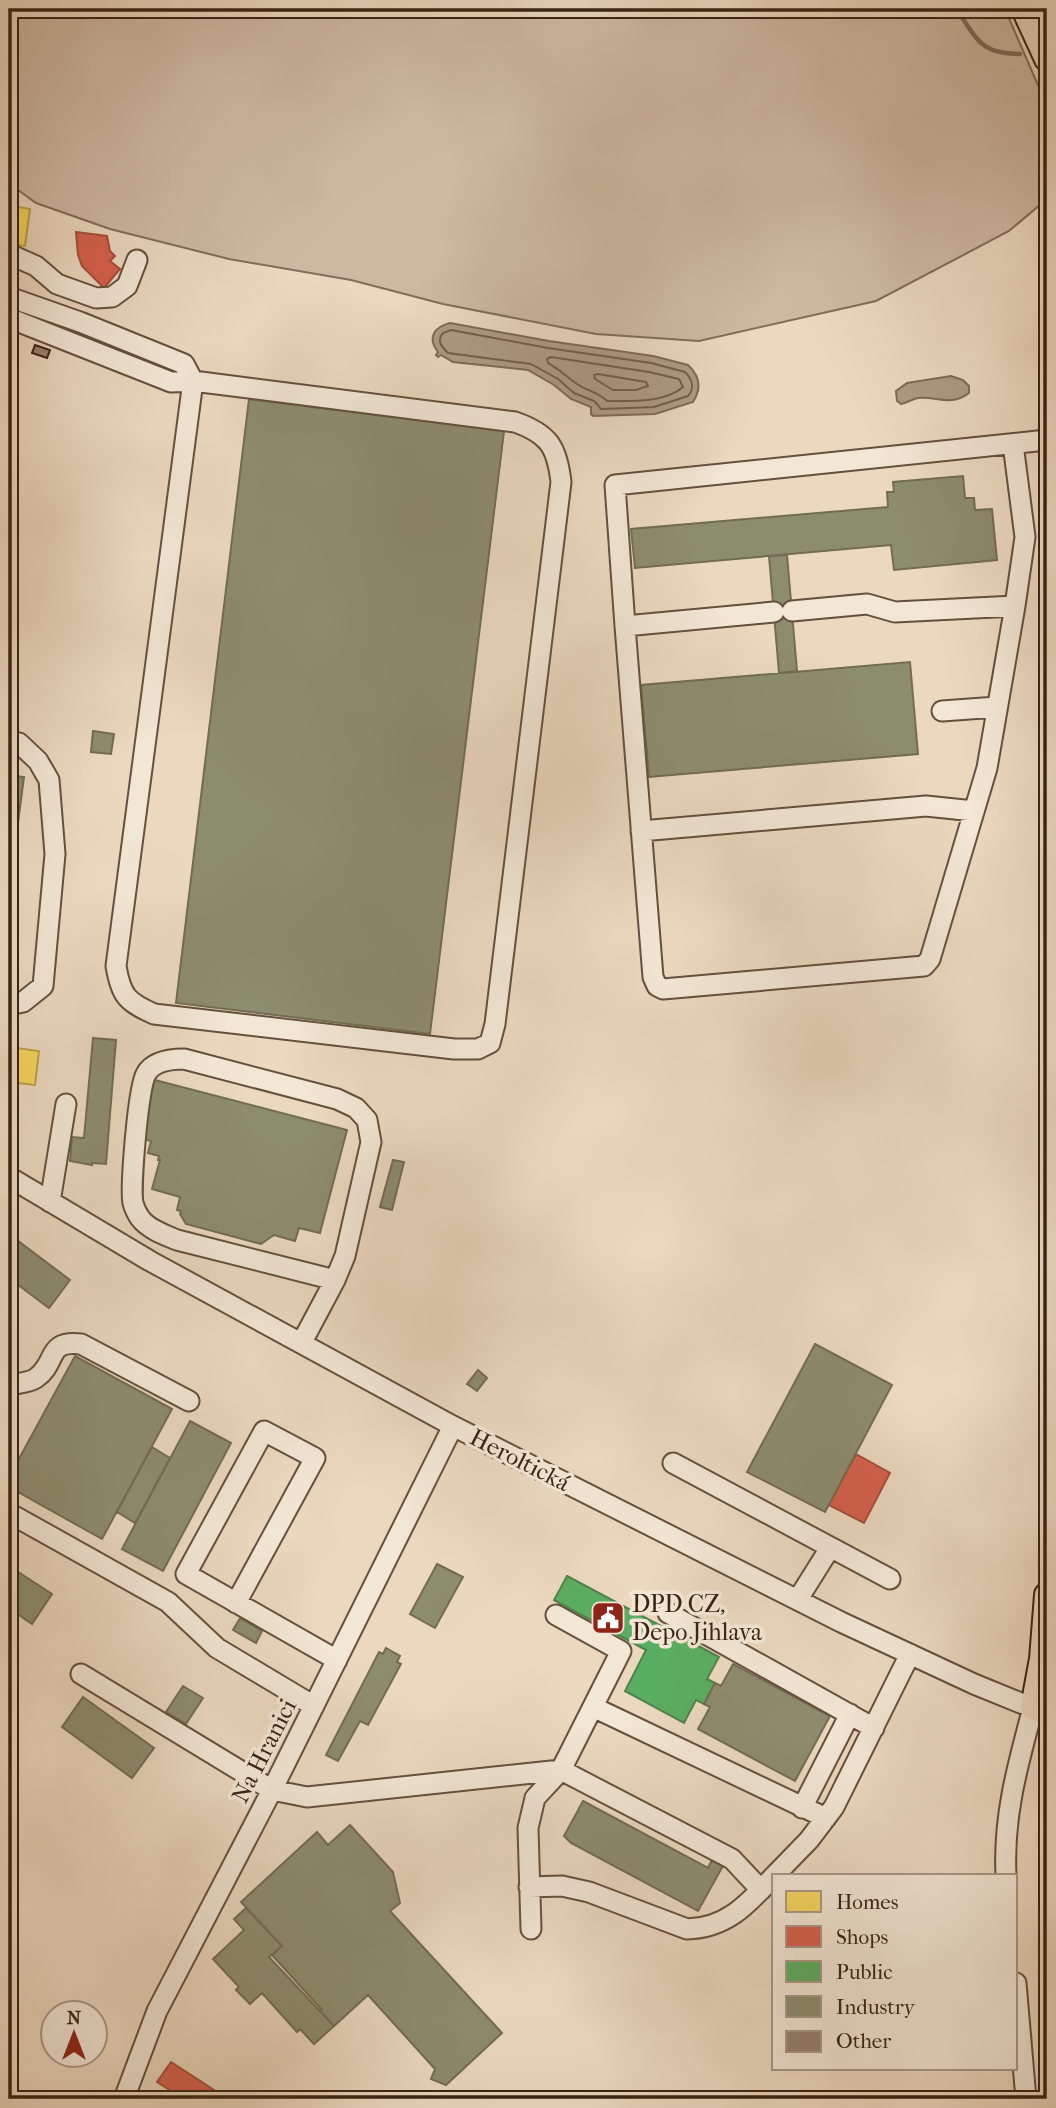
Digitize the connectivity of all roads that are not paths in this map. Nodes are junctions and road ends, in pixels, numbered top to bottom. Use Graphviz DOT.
graph roads {
  1 [pos="1024,9"];
  2 [pos="1044,51"];
  3 [pos="9,254"];
  4 [pos="137,260"];
  5 [pos="9,297"];
  6 [pos="9,318"];
  7 [pos="192,381"];
  8 [pos="1047,440"];
  9 [pos="1013,444"];
  10 [pos="1015,606"];
  11 [pos="625,626"];
  12 [pos="997,707"];
  13 [pos="942,711"];
  14 [pos="9,742"];
  15 [pos="974,811"];
  16 [pos="641,831"];
  17 [pos="9,1005"];
  18 [pos="66,1104"];
  19 [pos="9,1177"];
  20 [pos="50,1202"];
  21 [pos="335,1280"];
  22 [pos="302,1342"];
  23 [pos="9,1385"];
  24 [pos="189,1401"];
  25 [pos="453,1426"];
  26 [pos="673,1463"];
  27 [pos="9,1513"];
  28 [pos="830,1548"];
  29 [pos="890,1578"];
  30 [pos="1047,1595"];
  31 [pos="798,1600"];
  32 [pos="236,1603"];
  33 [pos="668,1612"];
  34 [pos="556,1615"];
  35 [pos="910,1654"];
  36 [pos="337,1660"];
  37 [pos="81,1674"];
  38 [pos="314,1706"];
  39 [pos="593,1707"];
  40 [pos="1040,1710"];
  41 [pos="850,1714"];
  42 [pos="874,1728"];
  43 [pos="561,1770"];
  44 [pos="272,1790"];
  45 [pos="802,1808"];
  46 [pos="826,1818"];
  47 [pos="777,1874"];
  48 [pos="1006,1874"];
  49 [pos="770,1881"];
  50 [pos="529,1887"];
  51 [pos="531,1929"];
  52 [pos="1018,2006"];
  53 [pos="124,2099"];
  54 [pos="1026,2099"];
  1 -- 2 [label="main road"];
  3 -- 4 [label="street"];
  5 -- 7 [label="street"];
  6 -- 7 [label="street"];
  7 -- 7 [label="street"];
  8 -- 9 [label="street"];
  9 -- 10 [label="street"];
  9 -- 11 [label="street"];
  10 -- 11 [label="street"];
  10 -- 12 [label="street"];
  11 -- 16 [label="street"];
  12 -- 13 [label="street"];
  12 -- 15 [label="street"];
  14 -- 17 [label="street"];
  15 -- 16 [label="street"];
  15 -- 16 [label="street"];
  18 -- 20 [label="street"];
  19 -- 20 [label="street, Heroltická"];
  20 -- 22 [label="street, Heroltická"];
  21 -- 21 [label="street"];
  21 -- 22 [label="street"];
  22 -- 25 [label="street, Heroltická"];
  23 -- 24 [label="street"];
  25 -- 31 [label="street, Heroltická"];
  25 -- 36 [label="street, Na Hranici"];
  26 -- 28 [label="street"];
  27 -- 38 [label="street"];
  28 -- 29 [label="street"];
  28 -- 31 [label="street"];
  30 -- 40 [label="main road"];
  31 -- 35 [label="street, Heroltická"];
  32 -- 32 [label="street"];
  32 -- 36 [label="street"];
  33 -- 41 [label="street"];
  34 -- 39 [label="street"];
  35 -- 40 [label="street, Heroltická"];
  35 -- 42 [label="street"];
  36 -- 38 [label="street, Na Hranici"];
  37 -- 44 [label="street"];
  38 -- 44 [label="street, Na Hranici"];
  39 -- 43 [label="street"];
  39 -- 45 [label="street"];
  40 -- 48 [label="street"];
  41 -- 42 [label="street"];
  41 -- 45 [label="street"];
  42 -- 46 [label="street"];
  43 -- 44 [label="street"];
  43 -- 49 [label="street"];
  43 -- 50 [label="street"];
  44 -- 53 [label="street, Na Hranici"];
  45 -- 46 [label="street"];
  46 -- 47 [label="street"];
  49 -- 50 [label="street"];
  50 -- 51 [label="street"];
  52 -- 54 [label="street"];
}
